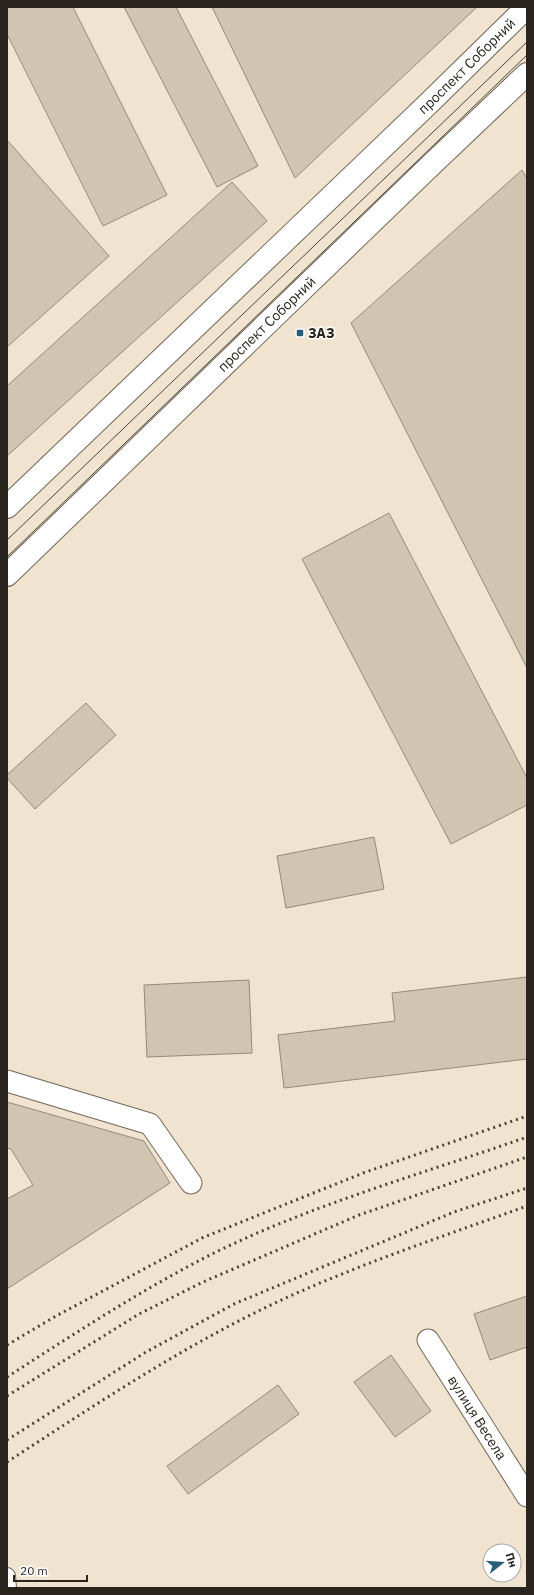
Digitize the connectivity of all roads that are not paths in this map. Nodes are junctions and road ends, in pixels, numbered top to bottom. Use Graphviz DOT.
graph roads {
  1 [pos="527,7"];
  2 [pos="527,74"];
  3 [pos="7,507"];
  4 [pos="7,575"];
  5 [pos="7,1081"];
  6 [pos="191,1183"];
  7 [pos="428,1340"];
  8 [pos="527,1496"];
  9 [pos="7,1576"];
  10 [pos="8,1588"];
  1 -- 3 [label="main road, проспект Соборний"];
  2 -- 4 [label="main road, проспект Соборний"];
  5 -- 6 [label="street"];
  7 -- 8 [label="street, вулиця Весела"];
  9 -- 10 [label="street"];
}
